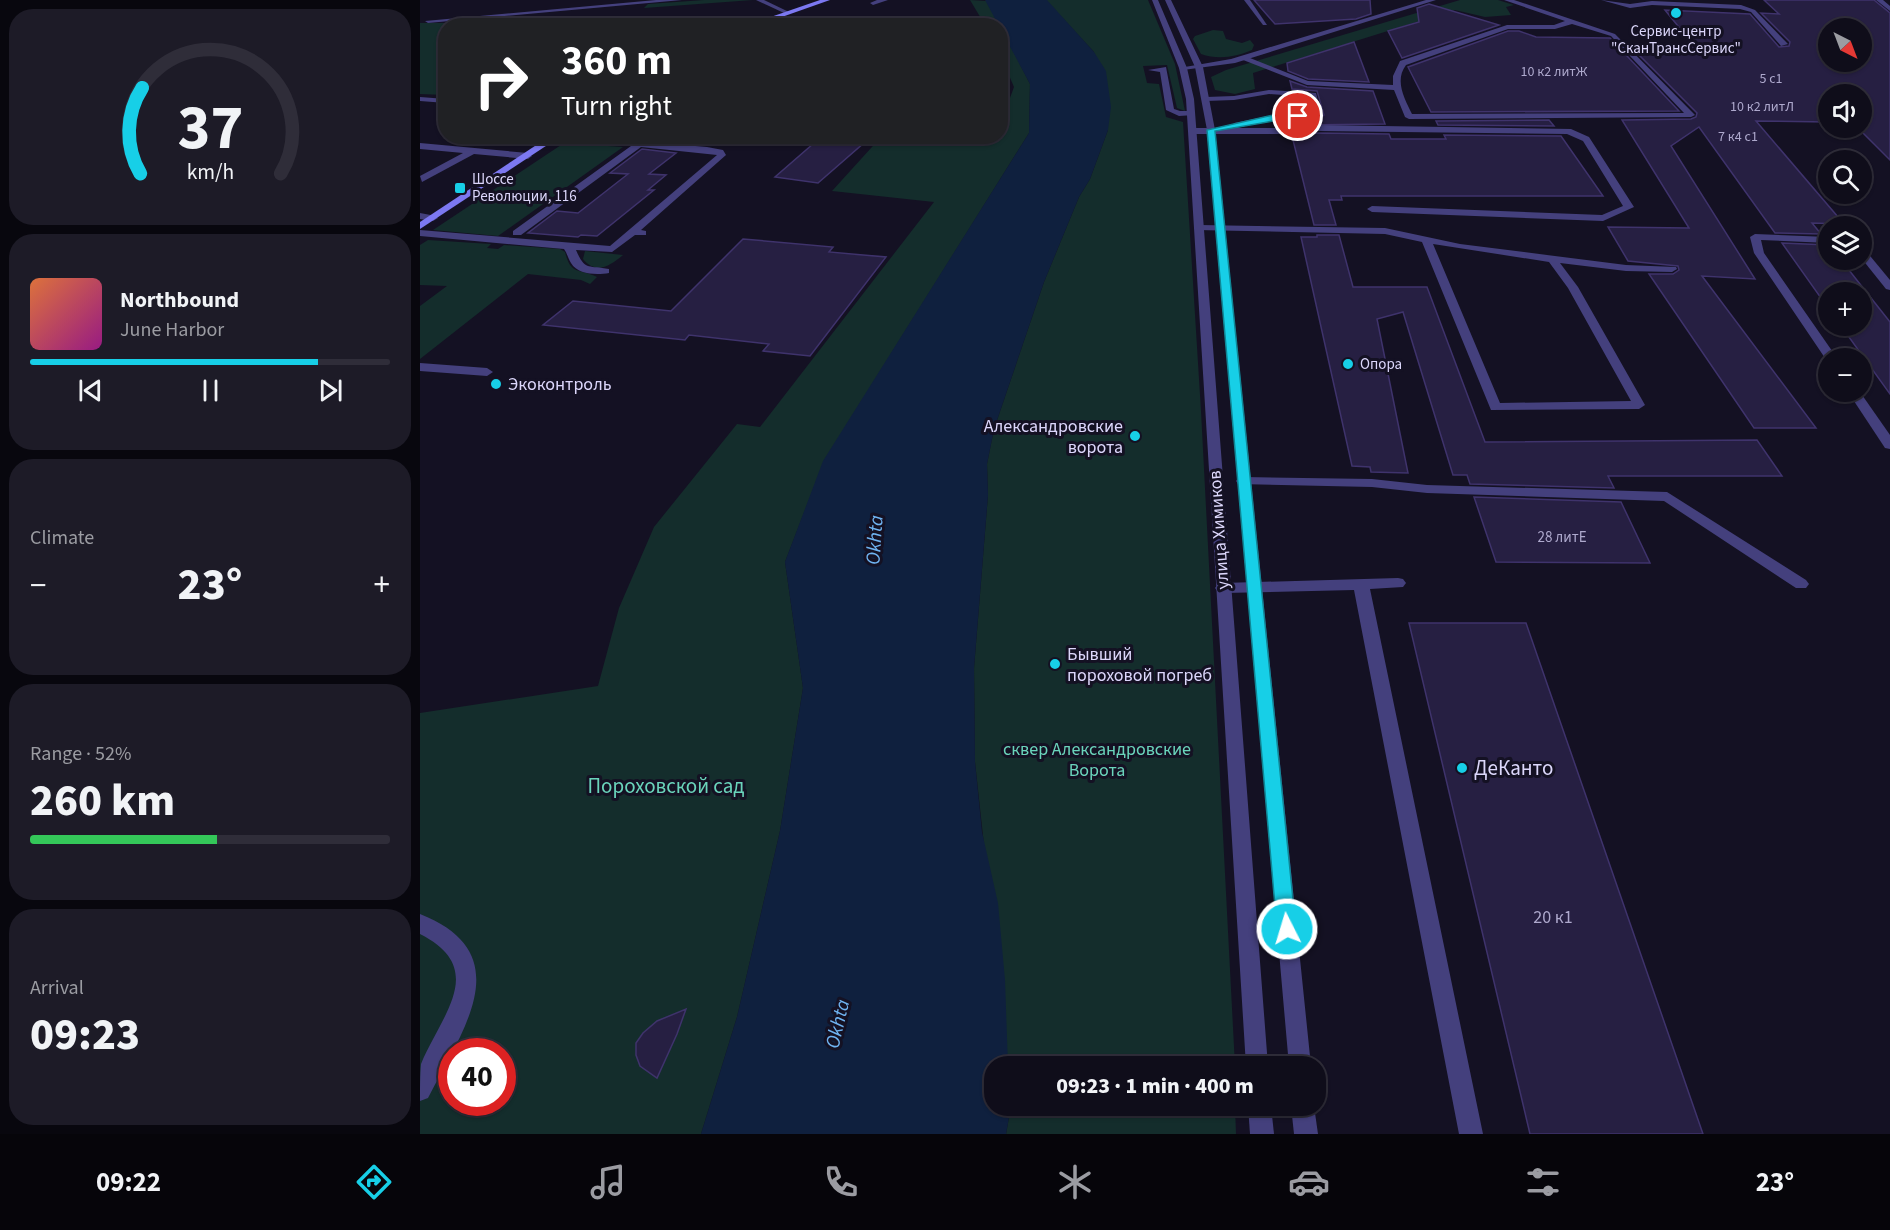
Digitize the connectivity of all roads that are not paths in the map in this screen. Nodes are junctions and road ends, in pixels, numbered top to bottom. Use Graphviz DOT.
graph roads {
  1 [pos="680,0"];
  2 [pos="759,0"];
  3 [pos="827,0"];
  4 [pos="885,0"];
  5 [pos="1155,0"];
  6 [pos="1168,0"];
  7 [pos="1247,0"];
  8 [pos="1433,0"];
  9 [pos="1507,0"];
  10 [pos="1604,0"];
  11 [pos="1879,0"];
  12 [pos="873,3"];
  13 [pos="1890,9"];
  14 [pos="786,12"];
  15 [pos="464,18"];
  16 [pos="770,18"];
  17 [pos="438,20"];
  18 [pos="428,21"];
  19 [pos="1573,21"];
  20 [pos="1265,24"];
  21 [pos="1784,44"];
  22 [pos="1242,58"];
  23 [pos="1191,67"];
  24 [pos="1152,70"];
  25 [pos="1396,88"];
  26 [pos="420,99"];
  27 [pos="1206,99"];
  28 [pos="438,100"];
  29 [pos="1191,113"];
  30 [pos="1211,130"];
  31 [pos="1192,131"];
  32 [pos="546,144"];
  33 [pos="639,144"];
  34 [pos="420,146"];
  35 [pos="472,151"];
  36 [pos="528,156"];
  37 [pos="422,179"];
  38 [pos="1372,209"];
  39 [pos="420,216"];
  40 [pos="432,218"];
  41 [pos="420,226"];
  42 [pos="1200,228"];
  43 [pos="1221,229"];
  44 [pos="633,232"];
  45 [pos="420,233"];
  46 [pos="517,233"];
  47 [pos="645,233"];
  48 [pos="1426,240"];
  49 [pos="1818,240"];
  50 [pos="567,246"];
  51 [pos="1552,260"];
  52 [pos="1872,265"];
  53 [pos="1672,269"];
  54 [pos="605,272"];
  55 [pos="1890,287"];
  56 [pos="1824,348"];
  57 [pos="420,367"];
  58 [pos="487,372"];
  59 [pos="1861,402"];
  60 [pos="1890,444"];
  61 [pos="1244,481"];
  62 [pos="1398,583"];
  63 [pos="1360,584"];
  64 [pos="1801,584"];
  65 [pos="1254,587"];
  66 [pos="1223,588"];
  67 [pos="420,924"];
  68 [pos="1256,1056"];
  69 [pos="1299,1056"];
  70 [pos="420,1090"];
  71 [pos="1261,1116"];
  72 [pos="1304,1116"];
  73 [pos="1262,1134"];
  74 [pos="1306,1134"];
  75 [pos="1470,1134"];
  1 -- 15 [label="street"];
  2 -- 14 [label="street"];
  3 -- 14 [label="main road"];
  4 -- 12 [label="street"];
  5 -- 23 [label="street, улица Химиков"];
  6 -- 23 [label="street, улица Химиков"];
  7 -- 20 [label="street"];
  8 -- 22 [label="street"];
  9 -- 19 [label="street"];
  10 -- 21 [label="street"];
  11 -- 13 [label="street"];
  14 -- 16 [label="main road"];
  17 -- 18 [label="street"];
  19 -- 25 [label="street"];
  19 -- 25 [label="street"];
  22 -- 23 [label="street"];
  22 -- 25 [label="street"];
  23 -- 27 [label="street, улица Химиков"];
  23 -- 29 [label="street, улица Химиков"];
  24 -- 29 [label="street"];
  26 -- 28 [label="street"];
  27 -- 30 [label="street, улица Химиков"];
  27 -- 30 [label="street"];
  29 -- 31 [label="street, улица Химиков"];
  30 -- 31 [label="street"];
  30 -- 38 [label="street"];
  30 -- 43 [label="street, улица Химиков"];
  31 -- 42 [label="street, улица Химиков"];
  32 -- 36 [label="main road"];
  33 -- 44 [label="street"];
  33 -- 46 [label="street"];
  34 -- 35 [label="street"];
  35 -- 36 [label="street"];
  35 -- 37 [label="street"];
  36 -- 40 [label="main road"];
  39 -- 40 [label="street"];
  40 -- 41 [label="main road"];
  42 -- 43 [label="street"];
  42 -- 66 [label="street, улица Химиков"];
  43 -- 48 [label="street"];
  43 -- 61 [label="street, улица Химиков"];
  44 -- 47 [label="street"];
  44 -- 50 [label="street"];
  45 -- 50 [label="street"];
  48 -- 51 [label="street"];
  48 -- 51 [label="street"];
  49 -- 56 [label="street"];
  50 -- 54 [label="street"];
  51 -- 53 [label="street"];
  52 -- 55 [label="street"];
  57 -- 58 [label="street"];
  59 -- 60 [label="street"];
  61 -- 64 [label="street"];
  61 -- 65 [label="street, улица Химиков"];
  62 -- 63 [label="street"];
  63 -- 65 [label="street"];
  63 -- 75 [label="street"];
  65 -- 66 [label="street"];
  65 -- 69 [label="street, улица Химиков"];
  66 -- 68 [label="street, улица Химиков"];
  67 -- 70 [label="street"];
  71 -- 73 [label="street"];
  72 -- 74 [label="street"];
}
